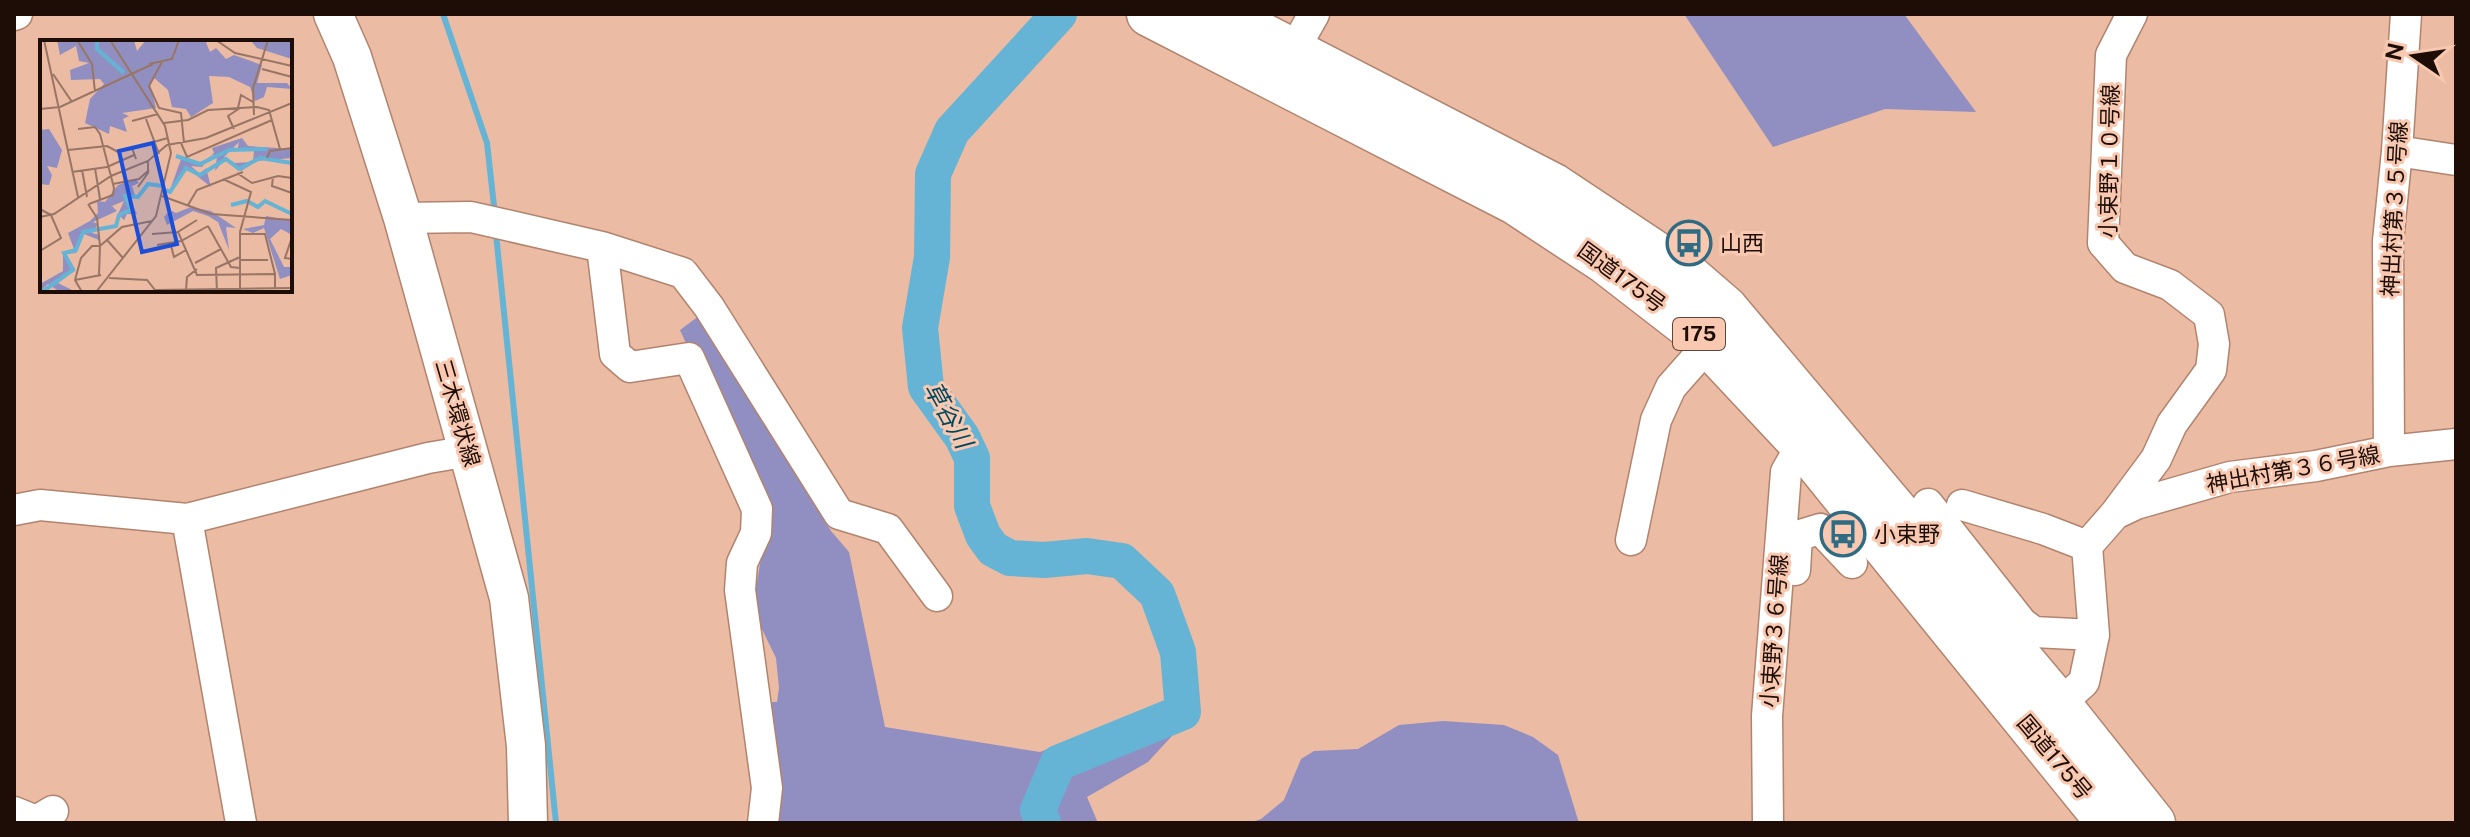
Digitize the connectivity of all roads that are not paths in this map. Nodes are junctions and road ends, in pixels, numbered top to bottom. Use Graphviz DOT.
graph roads {
  1 [pos="333,14"];
  2 [pos="1149,14"];
  3 [pos="1221,14"];
  4 [pos="2132,14"];
  5 [pos="2406,14"];
  6 [pos="1295,48"];
  7 [pos="2397,151"];
  8 [pos="2456,160"];
  9 [pos="403,218"];
  10 [pos="602,247"];
  11 [pos="1709,344"];
  12 [pos="1802,444"];
  13 [pos="2456,444"];
  14 [pos="469,451"];
  15 [pos="2389,451"];
  16 [pos="1928,504"];
  17 [pos="1962,505"];
  18 [pos="14,510"];
  19 [pos="2115,514"];
  20 [pos="187,519"];
  21 [pos="1631,540"];
  22 [pos="2087,546"];
  23 [pos="1852,563"];
  24 [pos="1776,595"];
  25 [pos="937,596"];
  26 [pos="2094,635"];
  27 [pos="2046,717"];
  28 [pos="53,811"];
  29 [pos="14,812"];
  30 [pos="241,823"];
  31 [pos="528,823"];
  32 [pos="763,823"];
  33 [pos="1768,823"];
  34 [pos="2109,823"];
  35 [pos="2153,823"];
  1 -- 9 [label="main road, 三木環状線"];
  2 -- 6 [label="highway, 国道175号 / 175"];
  3 -- 6 [label="highway, 国道175号 / 175"];
  4 -- 19 [label="street, 小束野１０号線"];
  5 -- 7 [label="street, 神出村第３５号線"];
  6 -- 11 [label="highway, 国道175号 / 175"];
  6 -- 27 [label="highway, 国道175号 / 175"];
  7 -- 8 [label="street"];
  7 -- 15 [label="street, 神出村第３５号線"];
  9 -- 10 [label="street"];
  9 -- 14 [label="main road, 三木環状線"];
  10 -- 25 [label="street"];
  10 -- 32 [label="street"];
  11 -- 12 [label="highway, 国道175号 / 175"];
  11 -- 21 [label="street"];
  12 -- 24 [label="street, 小束野３６号線"];
  12 -- 27 [label="highway, 国道175号 / 175"];
  13 -- 15 [label="street, 神出村第３６号線"];
  14 -- 20 [label="street"];
  14 -- 31 [label="main road, 三木環状線"];
  15 -- 19 [label="street, 神出村第３６号線"];
  16 -- 26 [label="street"];
  17 -- 22 [label="street"];
  18 -- 20 [label="street"];
  19 -- 22 [label="street, 神出村第３６号線"];
  20 -- 30 [label="street"];
  22 -- 26 [label="street"];
  23 -- 24 [label="street"];
  24 -- 33 [label="street, 小束野３６号線"];
  26 -- 27 [label="street"];
  27 -- 34 [label="highway, 国道175号 / 175"];
  27 -- 35 [label="highway, 国道175号 / 175"];
  28 -- 29 [label="street"];
}
